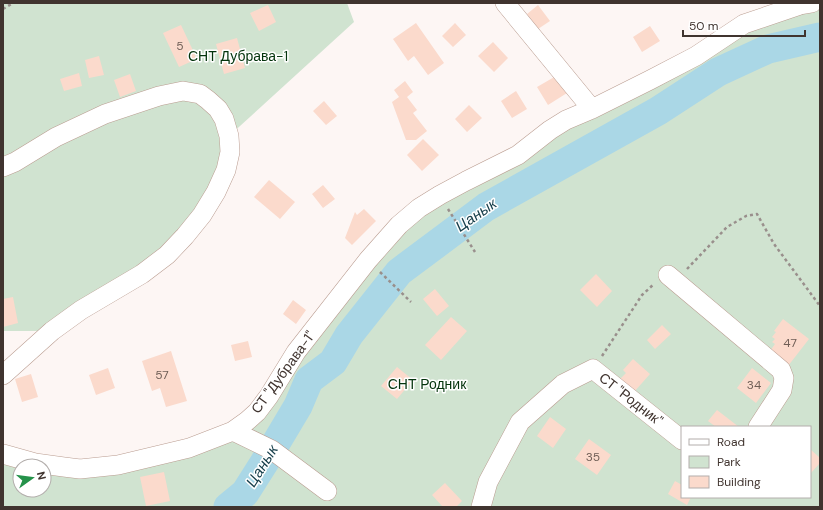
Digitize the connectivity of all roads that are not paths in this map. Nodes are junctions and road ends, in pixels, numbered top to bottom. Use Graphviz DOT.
graph roads {
  1 [pos="505,3"];
  2 [pos="812,3"];
  3 [pos="592,109"];
  4 [pos="3,167"];
  5 [pos="668,275"];
  6 [pos="3,375"];
  7 [pos="759,426"];
  8 [pos="233,431"];
  9 [pos="681,439"];
  10 [pos="3,454"];
  11 [pos="327,491"];
  12 [pos="481,507"];
  1 -- 3 [label="street"];
  2 -- 3 [label="street, СТ \"Дубрава-1\""];
  3 -- 8 [label="street, СТ \"Дубрава-1\""];
  4 -- 6 [label="street"];
  5 -- 7 [label="street"];
  8 -- 10 [label="street, СТ \"Дубрава-1\""];
  8 -- 11 [label="street"];
  9 -- 12 [label="street, СТ \"Родник\""];
}
